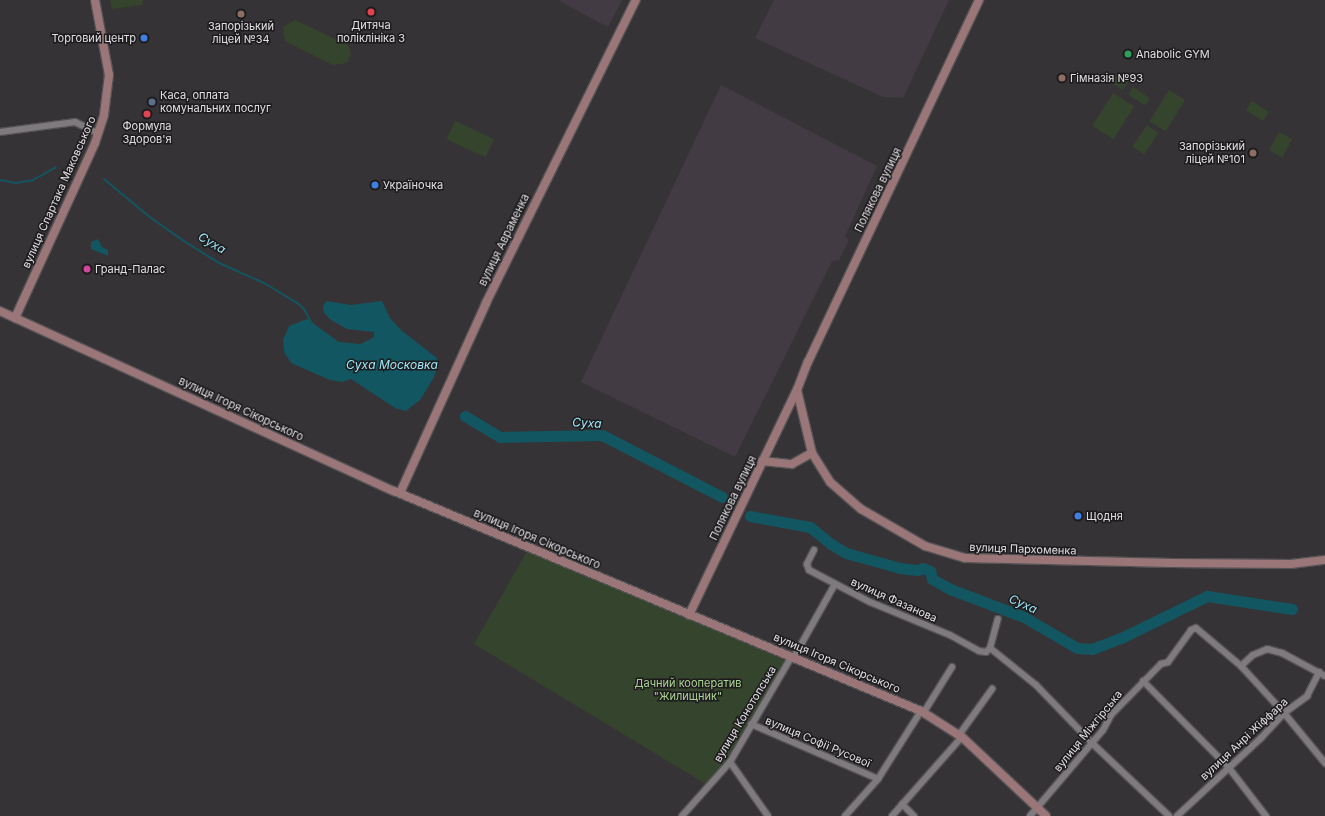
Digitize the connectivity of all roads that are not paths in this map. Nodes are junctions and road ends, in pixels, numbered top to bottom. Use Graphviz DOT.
graph roads {
  1 [pos="95,0"];
  2 [pos="636,0"];
  3 [pos="979,0"];
  4 [pos="0,132"];
  5 [pos="98,133"];
  6 [pos="0,311"];
  7 [pos="15,318"];
  8 [pos="797,390"];
  9 [pos="812,453"];
  10 [pos="762,461"];
  11 [pos="400,493"];
  12 [pos="814,550"];
  13 [pos="1325,560"];
  14 [pos="835,584"];
  15 [pos="689,615"];
  16 [pos="998,619"];
  17 [pos="990,648"];
  18 [pos="793,657"];
  19 [pos="1241,666"];
  20 [pos="952,667"];
  21 [pos="1319,672"];
  22 [pos="1325,676"];
  23 [pos="1143,682"];
  24 [pos="992,690"];
  25 [pos="923,711"];
  26 [pos="1284,713"];
  27 [pos="751,724"];
  28 [pos="960,736"];
  29 [pos="1093,742"];
  30 [pos="730,762"];
  31 [pos="1325,763"];
  32 [pos="1229,768"];
  33 [pos="878,779"];
  34 [pos="902,804"];
  35 [pos="1037,808"];
  36 [pos="682,816"];
  37 [pos="768,816"];
  38 [pos="844,816"];
  39 [pos="892,816"];
  40 [pos="914,816"];
  41 [pos="1030,816"];
  42 [pos="1046,816"];
  43 [pos="1169,816"];
  44 [pos="1177,816"];
  45 [pos="1266,816"];
  1 -- 5 [label="main road, вулиця Спартака Маковського"];
  2 -- 11 [label="main road, вулиця Авраменка"];
  3 -- 8 [label="main road, Полякова вулиця"];
  4 -- 5 [label="street"];
  5 -- 7 [label="main road, вулиця Спартака Маковського"];
  6 -- 7 [label="main road, вулиця Ігоря Сікорського"];
  7 -- 11 [label="main road, вулиця Ігоря Сікорського"];
  8 -- 9 [label="main road"];
  8 -- 10 [label="main road, Полякова вулиця"];
  9 -- 10 [label="main road"];
  9 -- 13 [label="main road, вулиця Пархоменка"];
  10 -- 15 [label="main road, Полякова вулиця"];
  11 -- 15 [label="main road, вулиця Ігоря Сікорського"];
  12 -- 14 [label="street, вулиця Фазанова"];
  14 -- 17 [label="street, вулиця Фазанова"];
  14 -- 18 [label="street, вулиця Конотопська"];
  15 -- 18 [label="main road, вулиця Ігоря Сікорського"];
  16 -- 17 [label="street"];
  17 -- 29 [label="street"];
  18 -- 25 [label="main road, вулиця Ігоря Сікорського"];
  18 -- 27 [label="street, вулиця Конотопська"];
  19 -- 21 [label="street"];
  19 -- 23 [label="street, вулиця Міжгірська"];
  19 -- 26 [label="street"];
  20 -- 25 [label="street"];
  21 -- 22 [label="street"];
  21 -- 26 [label="street, вулиця Анрі Жіффара"];
  23 -- 29 [label="street, вулиця Міжгірська"];
  23 -- 32 [label="street"];
  24 -- 28 [label="street"];
  25 -- 28 [label="main road, вулиця Ігоря Сікорського"];
  25 -- 33 [label="street"];
  26 -- 31 [label="street"];
  26 -- 32 [label="street, вулиця Анрі Жіффара"];
  27 -- 30 [label="street, вулиця Конотопська"];
  27 -- 33 [label="street, вулиця Софії Русової"];
  28 -- 34 [label="street"];
  28 -- 35 [label="main road, вулиця Ігоря Сікорського"];
  29 -- 35 [label="street, вулиця Міжгірська"];
  29 -- 43 [label="street"];
  30 -- 36 [label="street, вулиця Конотопська"];
  30 -- 37 [label="street"];
  32 -- 44 [label="street, вулиця Анрі Жіффара"];
  32 -- 45 [label="street"];
  33 -- 38 [label="street"];
  34 -- 39 [label="street"];
  34 -- 40 [label="street"];
  35 -- 41 [label="street, вулиця Міжгірська"];
  35 -- 42 [label="main road, вулиця Ігоря Сікорського"];
}
